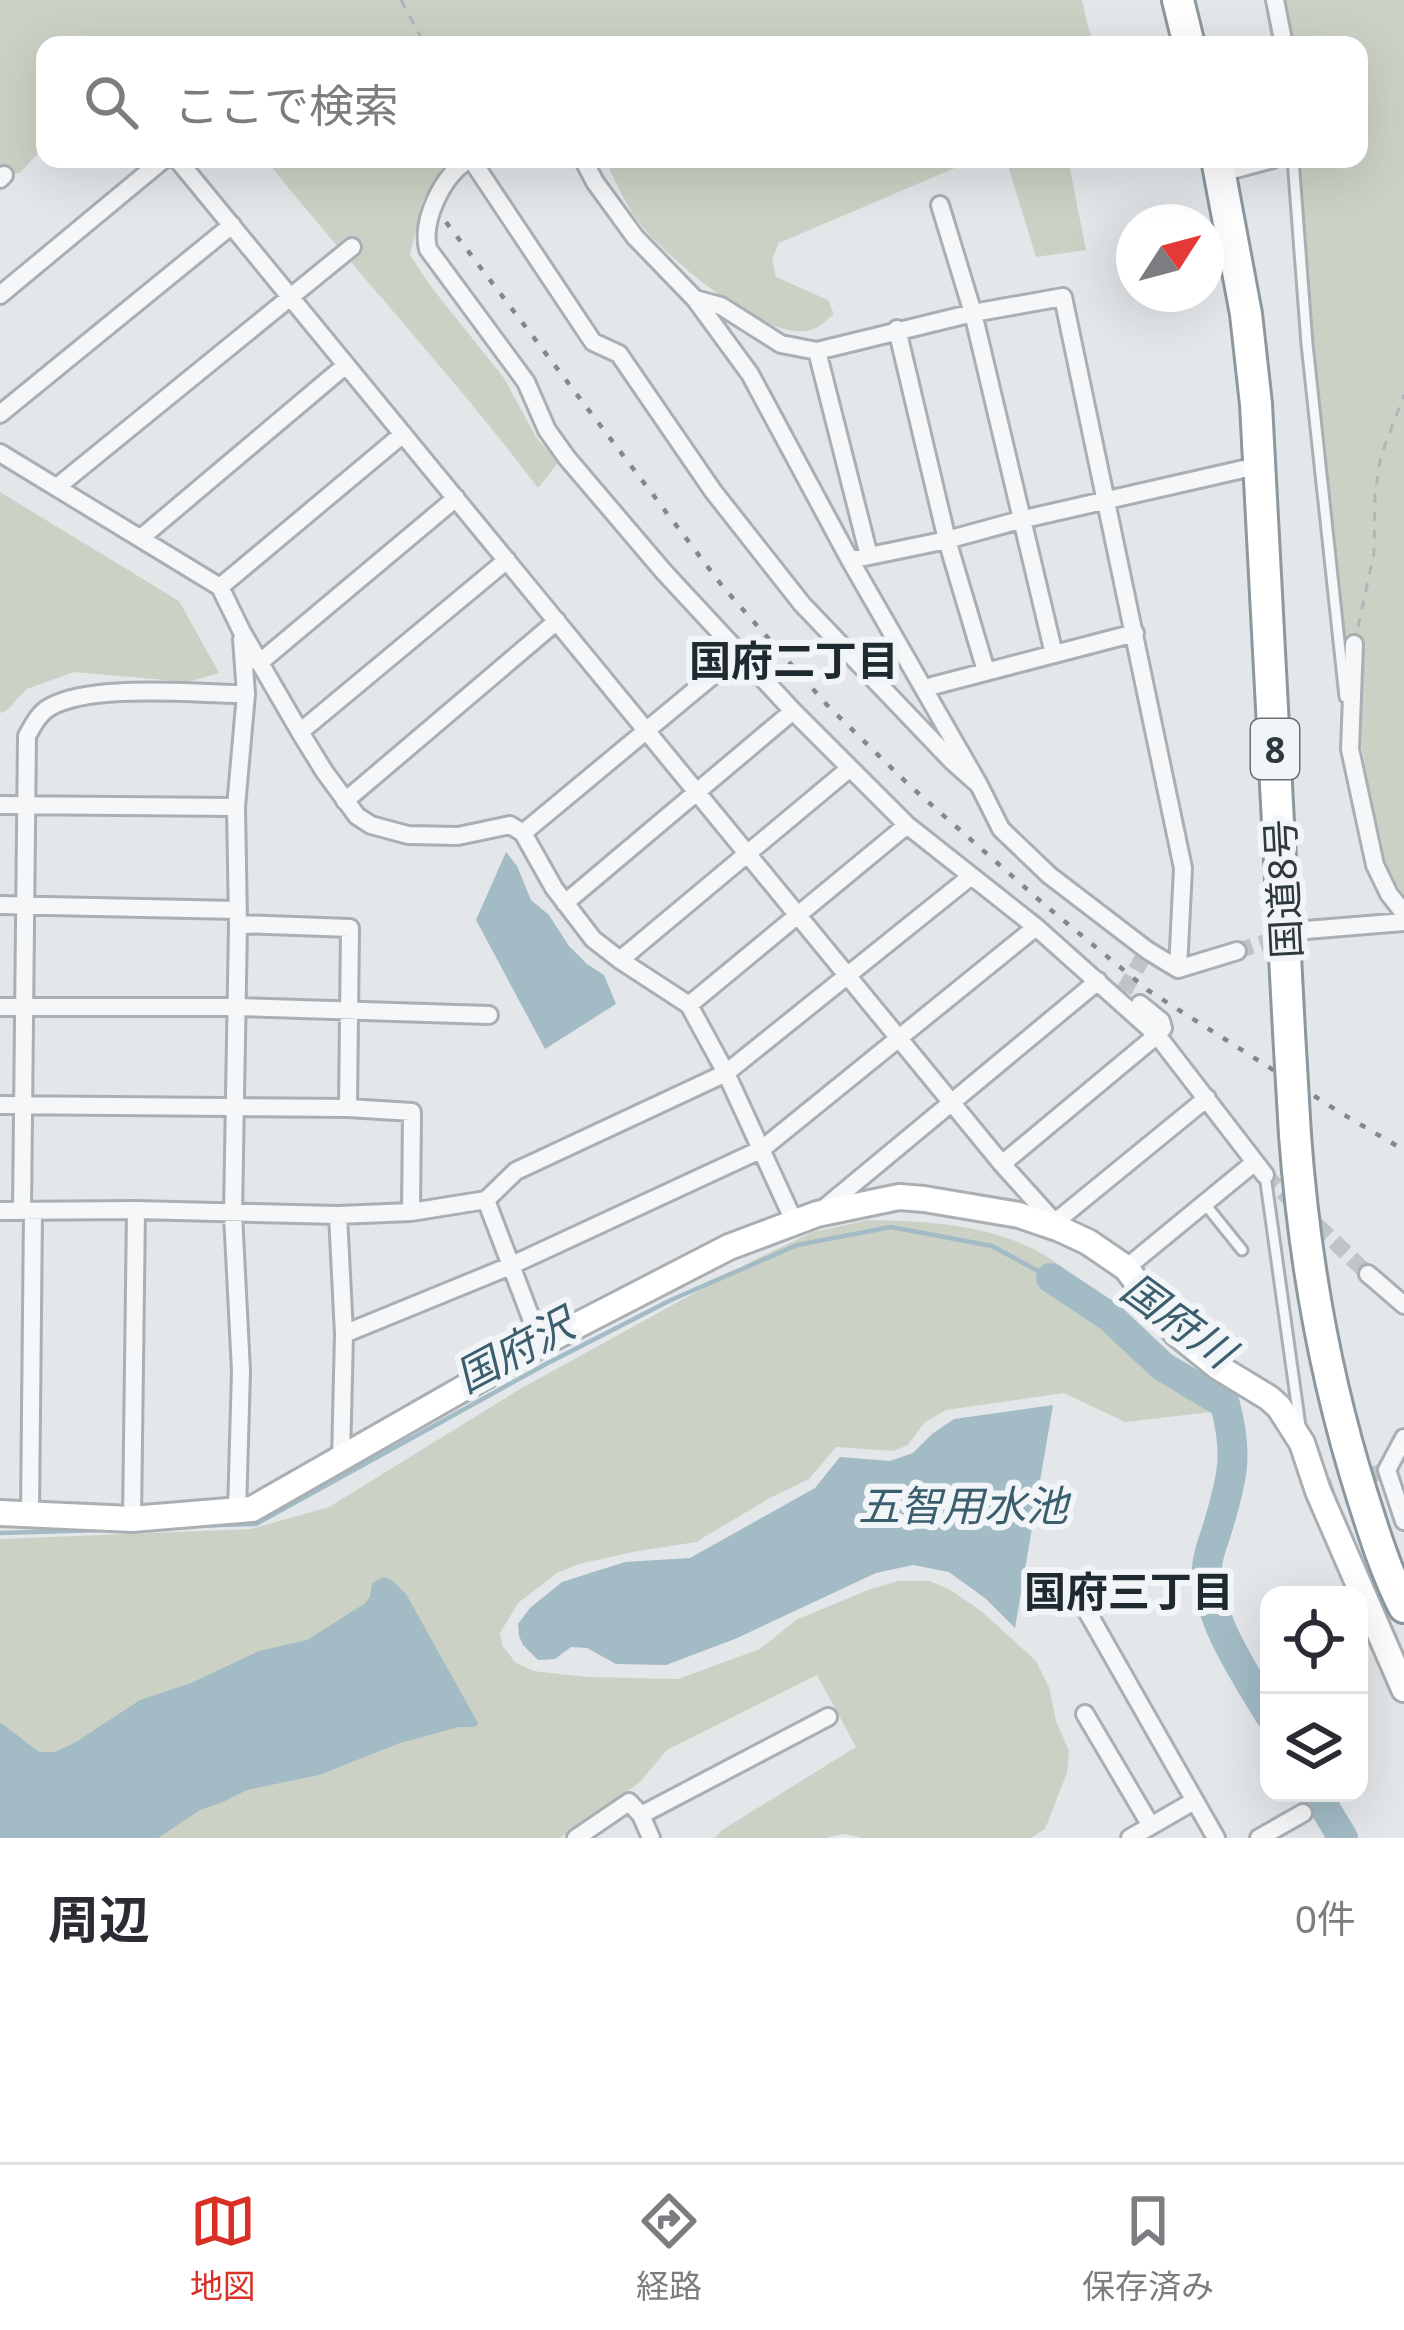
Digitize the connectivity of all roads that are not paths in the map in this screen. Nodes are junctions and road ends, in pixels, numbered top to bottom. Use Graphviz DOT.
graph roads {
  1 [pos="1178,0"];
  2 [pos="1276,0"];
  3 [pos="1187,36"];
  4 [pos="1282,36"];
  5 [pos="153,168"];
  6 [pos="184,168"];
  7 [pos="457,168"];
  8 [pos="476,168"];
  9 [pos="588,168"];
  10 [pos="1219,168"];
  11 [pos="1294,168"];
  12 [pos="940,205"];
  13 [pos="232,225"];
  14 [pos="352,248"];
  15 [pos="0,295"];
  16 [pos="291,297"];
  17 [pos="695,299"];
  18 [pos="973,313"];
  19 [pos="897,329"];
  20 [pos="817,351"];
  21 [pos="346,365"];
  22 [pos="0,414"];
  23 [pos="403,434"];
  24 [pos="0,453"];
  25 [pos="1261,465"];
  26 [pos="57,488"];
  27 [pos="456,498"];
  28 [pos="1104,500"];
  29 [pos="1020,520"];
  30 [pos="142,538"];
  31 [pos="947,539"];
  32 [pos="860,558"];
  33 [pos="507,560"];
  34 [pos="220,587"];
  35 [pos="557,621"];
  36 [pos="242,632"];
  37 [pos="1135,633"];
  38 [pos="1354,644"];
  39 [pos="741,652"];
  40 [pos="1054,654"];
  41 [pos="259,662"];
  42 [pos="986,671"];
  43 [pos="932,686"];
  44 [pos="246,694"];
  45 [pos="793,711"];
  46 [pos="646,729"];
  47 [pos="300,732"];
  48 [pos="1350,749"];
  49 [pos="850,767"];
  50 [pos="979,785"];
  51 [pos="696,791"];
  52 [pos="345,801"];
  53 [pos="0,805"];
  54 [pos="24,807"];
  55 [pos="236,807"];
  56 [pos="908,825"];
  57 [pos="523,833"];
  58 [pos="748,853"];
  59 [pos="970,877"];
  60 [pos="566,904"];
  61 [pos="0,905"];
  62 [pos="26,907"];
  63 [pos="1404,913"];
  64 [pos="798,915"];
  65 [pos="238,917"];
  66 [pos="1404,922"];
  67 [pos="1036,927"];
  68 [pos="1306,930"];
  69 [pos="1237,951"];
  70 [pos="620,960"];
  71 [pos="1178,969"];
  72 [pos="848,975"];
  73 [pos="1098,980"];
  74 [pos="1124,991"];
  75 [pos="689,1005"];
  76 [pos="0,1007"];
  77 [pos="238,1007"];
  78 [pos="22,1009"];
  79 [pos="349,1012"];
  80 [pos="489,1015"];
  81 [pos="1157,1034"];
  82 [pos="899,1038"];
  83 [pos="726,1073"];
  84 [pos="1207,1098"];
  85 [pos="951,1102"];
  86 [pos="0,1105"];
  87 [pos="24,1105"];
  88 [pos="235,1108"];
  89 [pos="349,1108"];
  90 [pos="762,1150"];
  91 [pos="1002,1164"];
  92 [pos="1260,1169"];
  93 [pos="486,1200"];
  94 [pos="1205,1204"];
  95 [pos="0,1210"];
  96 [pos="136,1210"];
  97 [pos="28,1211"];
  98 [pos="411,1212"];
  99 [pos="233,1214"];
  100 [pos="338,1215"];
  101 [pos="806,1217"];
  102 [pos="1057,1226"];
  103 [pos="1242,1250"];
  104 [pos="510,1266"];
  105 [pos="1126,1268"];
  106 [pos="1368,1274"];
  107 [pos="1404,1305"];
  108 [pos="344,1334"];
  109 [pos="541,1344"];
  110 [pos="1404,1438"];
  111 [pos="1302,1443"];
  112 [pos="341,1459"];
  113 [pos="237,1511"];
  114 [pos="0,1513"];
  115 [pos="30,1513"];
  116 [pos="132,1519"];
  117 [pos="1404,1521"];
  118 [pos="1084,1606"];
  119 [pos="1404,1607"];
  120 [pos="1404,1689"];
  121 [pos="1085,1714"];
  122 [pos="828,1717"];
  123 [pos="1194,1801"];
  124 [pos="1303,1813"];
  125 [pos="641,1815"];
  126 [pos="1151,1826"];
  127 [pos="576,1838"];
  128 [pos="651,1838"];
  129 [pos="1130,1838"];
  130 [pos="1216,1838"];
  131 [pos="1259,1838"];
  1 -- 3 [label="highway"];
  2 -- 4 [label="street"];
  5 -- 15 [label="street"];
  6 -- 13 [label="street"];
  7 -- 39 [label="street"];
  8 -- 50 [label="street"];
  9 -- 17 [label="street"];
  10 -- 25 [label="highway, 国道8号 / 8"];
  11 -- 48 [label="lane"];
  12 -- 18 [label="street"];
  13 -- 16 [label="street"];
  13 -- 22 [label="street"];
  14 -- 16 [label="street"];
  16 -- 21 [label="street"];
  16 -- 26 [label="street"];
  17 -- 20 [label="street"];
  17 -- 32 [label="street"];
  18 -- 19 [label="street"];
  18 -- 28 [label="street"];
  18 -- 29 [label="street"];
  19 -- 20 [label="street"];
  19 -- 31 [label="street"];
  20 -- 32 [label="street"];
  21 -- 23 [label="street"];
  21 -- 30 [label="street"];
  23 -- 27 [label="street"];
  23 -- 34 [label="street"];
  24 -- 26 [label="street"];
  25 -- 28 [label="street"];
  25 -- 119 [label="highway, 国道8号 / 8, bridge"];
  26 -- 30 [label="street"];
  27 -- 33 [label="street"];
  27 -- 41 [label="street"];
  28 -- 29 [label="street"];
  28 -- 37 [label="street"];
  29 -- 31 [label="street"];
  29 -- 40 [label="street"];
  30 -- 34 [label="street"];
  31 -- 32 [label="street"];
  31 -- 42 [label="street"];
  32 -- 50 [label="street"];
  33 -- 35 [label="street"];
  33 -- 47 [label="street"];
  34 -- 36 [label="street"];
  35 -- 46 [label="street"];
  35 -- 52 [label="street"];
  36 -- 41 [label="street"];
  36 -- 44 [label="street"];
  37 -- 40 [label="street"];
  37 -- 71 [label="street"];
  38 -- 48 [label="street"];
  39 -- 45 [label="street"];
  39 -- 46 [label="street"];
  40 -- 42 [label="street"];
  41 -- 47 [label="street"];
  42 -- 43 [label="street"];
  44 -- 54 [label="street"];
  44 -- 55 [label="street"];
  45 -- 49 [label="street"];
  45 -- 51 [label="street"];
  46 -- 51 [label="street"];
  46 -- 57 [label="street"];
  47 -- 52 [label="street"];
  48 -- 63 [label="street"];
  49 -- 56 [label="street"];
  49 -- 58 [label="street"];
  50 -- 71 [label="street"];
  51 -- 58 [label="street"];
  51 -- 60 [label="street"];
  52 -- 57 [label="street"];
  53 -- 54 [label="street"];
  54 -- 55 [label="street"];
  54 -- 62 [label="street"];
  55 -- 65 [label="street"];
  56 -- 59 [label="street"];
  56 -- 64 [label="street"];
  57 -- 60 [label="street"];
  58 -- 64 [label="street"];
  58 -- 70 [label="street"];
  59 -- 67 [label="street"];
  59 -- 72 [label="street"];
  60 -- 70 [label="street"];
  61 -- 62 [label="street"];
  62 -- 65 [label="street"];
  62 -- 78 [label="street"];
  64 -- 72 [label="street"];
  64 -- 75 [label="street"];
  65 -- 77 [label="street"];
  65 -- 79 [label="street"];
  66 -- 68 [label="street"];
  67 -- 73 [label="street"];
  67 -- 82 [label="street"];
  69 -- 71 [label="street"];
  70 -- 75 [label="street"];
  72 -- 82 [label="street"];
  72 -- 83 [label="street"];
  73 -- 81 [label="street"];
  73 -- 85 [label="street"];
  74 -- 81 [label="street"];
  75 -- 83 [label="street"];
  76 -- 78 [label="street"];
  77 -- 78 [label="street"];
  77 -- 79 [label="street"];
  77 -- 88 [label="street"];
  78 -- 87 [label="street"];
  79 -- 80 [label="street"];
  79 -- 89 [label="street"];
  81 -- 84 [label="street"];
  81 -- 91 [label="street"];
  82 -- 85 [label="street"];
  82 -- 90 [label="street"];
  83 -- 90 [label="street"];
  83 -- 93 [label="street"];
  84 -- 92 [label="street"];
  84 -- 102 [label="street"];
  85 -- 91 [label="street"];
  85 -- 101 [label="street"];
  86 -- 87 [label="street"];
  87 -- 88 [label="street"];
  87 -- 97 [label="street"];
  88 -- 89 [label="street"];
  88 -- 99 [label="street"];
  89 -- 98 [label="street"];
  90 -- 101 [label="street"];
  90 -- 104 [label="street"];
  91 -- 102 [label="street"];
  92 -- 94 [label="street"];
  92 -- 111 [label="lane"];
  93 -- 98 [label="street"];
  93 -- 104 [label="street"];
  94 -- 103 [label="lane"];
  94 -- 105 [label="street"];
  95 -- 97 [label="street"];
  96 -- 97 [label="street"];
  96 -- 99 [label="street"];
  96 -- 116 [label="street"];
  97 -- 115 [label="street"];
  98 -- 100 [label="street"];
  99 -- 100 [label="street"];
  99 -- 113 [label="street"];
  100 -- 108 [label="street"];
  101 -- 102 [label="street"];
  101 -- 109 [label="street"];
  102 -- 105 [label="street"];
  104 -- 108 [label="street"];
  104 -- 109 [label="street"];
  105 -- 111 [label="street"];
  106 -- 107 [label="street"];
  108 -- 112 [label="street"];
  109 -- 112 [label="street"];
  110 -- 117 [label="street"];
  111 -- 120 [label="street"];
  112 -- 113 [label="street"];
  113 -- 116 [label="street"];
  114 -- 115 [label="street"];
  115 -- 116 [label="street"];
  118 -- 123 [label="street"];
  121 -- 126 [label="street"];
  122 -- 125 [label="street"];
  123 -- 126 [label="street"];
  123 -- 130 [label="street"];
  124 -- 131 [label="street"];
  125 -- 127 [label="street"];
  125 -- 128 [label="street"];
  126 -- 129 [label="street"];
}
